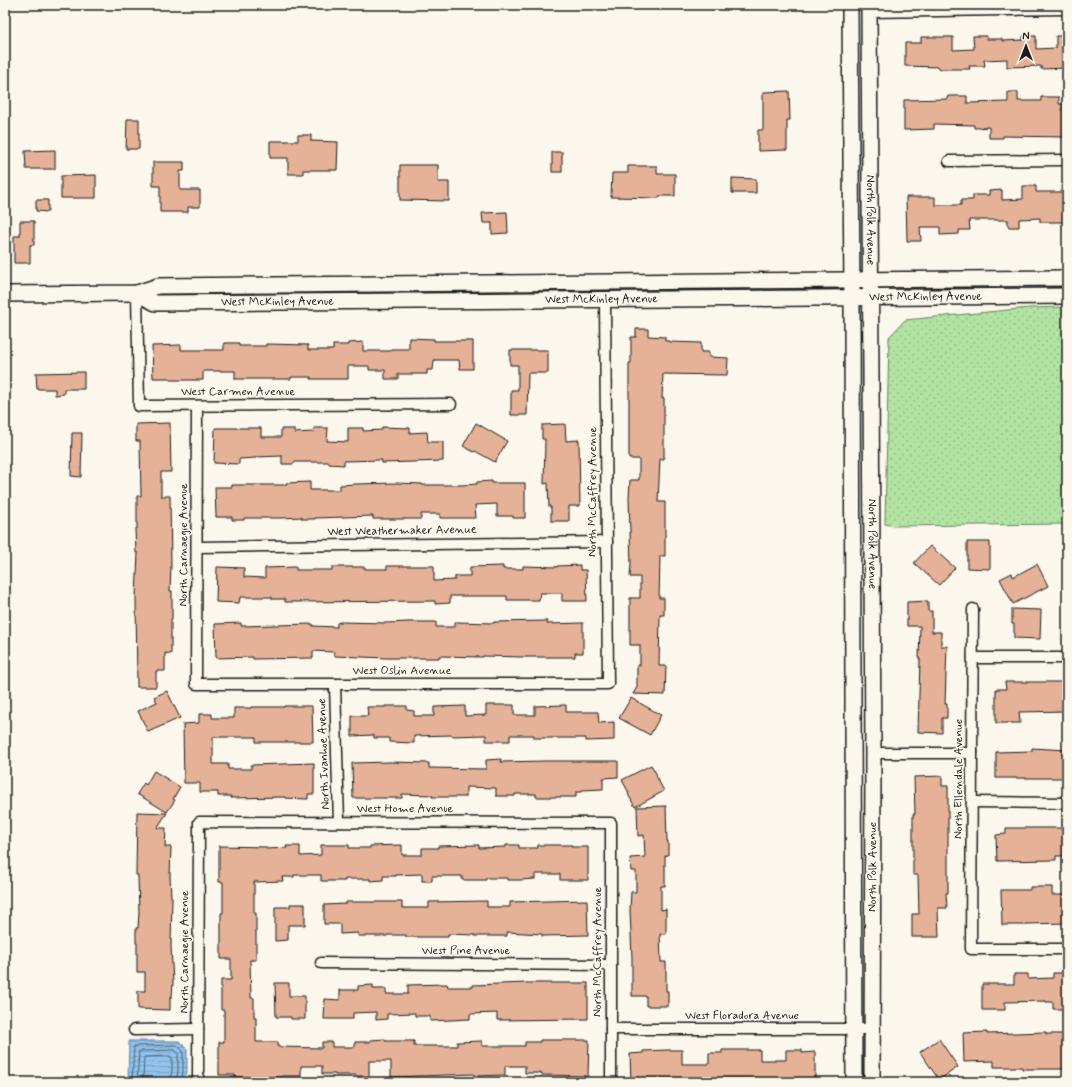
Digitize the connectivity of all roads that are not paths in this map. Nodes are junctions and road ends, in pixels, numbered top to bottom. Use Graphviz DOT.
graph roads {
  1 [pos="850,5"];
  2 [pos="870,8"];
  3 [pos="1067,9"];
  4 [pos="1067,160"];
  5 [pos="950,161"];
  6 [pos="1067,278"];
  7 [pos="782,280"];
  8 [pos="852,280"];
  9 [pos="870,280"];
  10 [pos="137,293"];
  11 [pos="5,294"];
  12 [pos="1067,296"];
  13 [pos="718,298"];
  14 [pos="852,298"];
  15 [pos="870,298"];
  16 [pos="605,300"];
  17 [pos="451,404"];
  18 [pos="197,406"];
  19 [pos="607,542"];
  20 [pos="197,547"];
  21 [pos="974,609"];
  22 [pos="853,636"];
  23 [pos="973,658"];
  24 [pos="1067,658"];
  25 [pos="196,684"];
  26 [pos="335,684"];
  27 [pos="608,684"];
  28 [pos="873,753"];
  29 [pos="972,753"];
  30 [pos="972,802"];
  31 [pos="1067,803"];
  32 [pos="199,822"];
  33 [pos="339,822"];
  34 [pos="611,823"];
  35 [pos="1067,949"];
  36 [pos="321,963"];
  37 [pos="611,965"];
  38 [pos="611,1028"];
  39 [pos="854,1028"];
  40 [pos="872,1028"];
  41 [pos="198,1029"];
  42 [pos="134,1030"];
  43 [pos="198,1082"];
  44 [pos="611,1082"];
  45 [pos="854,1082"];
  46 [pos="872,1082"];
  1 -- 8 [label="main road, North Polk Avenue"];
  2 -- 3 [label="street"];
  2 -- 9 [label="main road, North Polk Avenue"];
  4 -- 5 [label="street"];
  6 -- 9 [label="main road, West McKinley Avenue"];
  7 -- 8 [label="main road, West McKinley Avenue"];
  7 -- 10 [label="main road, West McKinley Avenue"];
  7 -- 13 [label="main road"];
  8 -- 9 [label="main road, West McKinley Avenue"];
  8 -- 14 [label="main road, North Polk Avenue"];
  9 -- 15 [label="main road, North Polk Avenue"];
  10 -- 11 [label="main road, West McKinley Avenue"];
  10 -- 16 [label="main road, West McKinley Avenue"];
  10 -- 18 [label="street, West Carmen Avenue"];
  12 -- 15 [label="main road, West McKinley Avenue"];
  13 -- 14 [label="main road, West McKinley Avenue"];
  13 -- 16 [label="main road, West McKinley Avenue"];
  14 -- 15 [label="main road, West McKinley Avenue"];
  14 -- 22 [label="main road, North Polk Avenue"];
  15 -- 28 [label="main road, North Polk Avenue"];
  16 -- 19 [label="street, North McCaffrey Avenue"];
  17 -- 18 [label="street, West Carmen Avenue"];
  18 -- 20 [label="street, North Carnaegie Avenue"];
  19 -- 20 [label="street, West Weathermaker Avenue"];
  19 -- 27 [label="street, North McCaffrey Avenue"];
  20 -- 25 [label="street, North Carnaegie Avenue"];
  21 -- 23 [label="street, North Ellendale Avenue"];
  22 -- 28 [label="main road"];
  22 -- 39 [label="main road, North Polk Avenue"];
  23 -- 24 [label="street"];
  23 -- 29 [label="street, North Ellendale Avenue"];
  25 -- 26 [label="street, West Oslin Avenue"];
  26 -- 27 [label="street, West Oslin Avenue"];
  26 -- 33 [label="street, North Ivanhoe Avenue"];
  28 -- 29 [label="street"];
  28 -- 40 [label="main road, North Polk Avenue"];
  29 -- 30 [label="street, North Ellendale Avenue"];
  30 -- 31 [label="street"];
  30 -- 35 [label="street, North Ellendale Avenue"];
  32 -- 33 [label="street, West Home Avenue"];
  32 -- 41 [label="street, North Carnaegie Avenue"];
  33 -- 34 [label="street, West Home Avenue"];
  34 -- 37 [label="street, North McCaffrey Avenue"];
  36 -- 37 [label="street, West Pine Avenue"];
  37 -- 38 [label="street, North McCaffrey Avenue"];
  38 -- 39 [label="street, West Floradora Avenue"];
  38 -- 44 [label="street, North McCaffrey Avenue"];
  39 -- 40 [label="street, West Floradora Avenue"];
  39 -- 45 [label="main road, North Polk Avenue"];
  40 -- 46 [label="main road, North Polk Avenue"];
  41 -- 42 [label="street"];
  41 -- 43 [label="street, North Carnaegie Avenue"];
}
